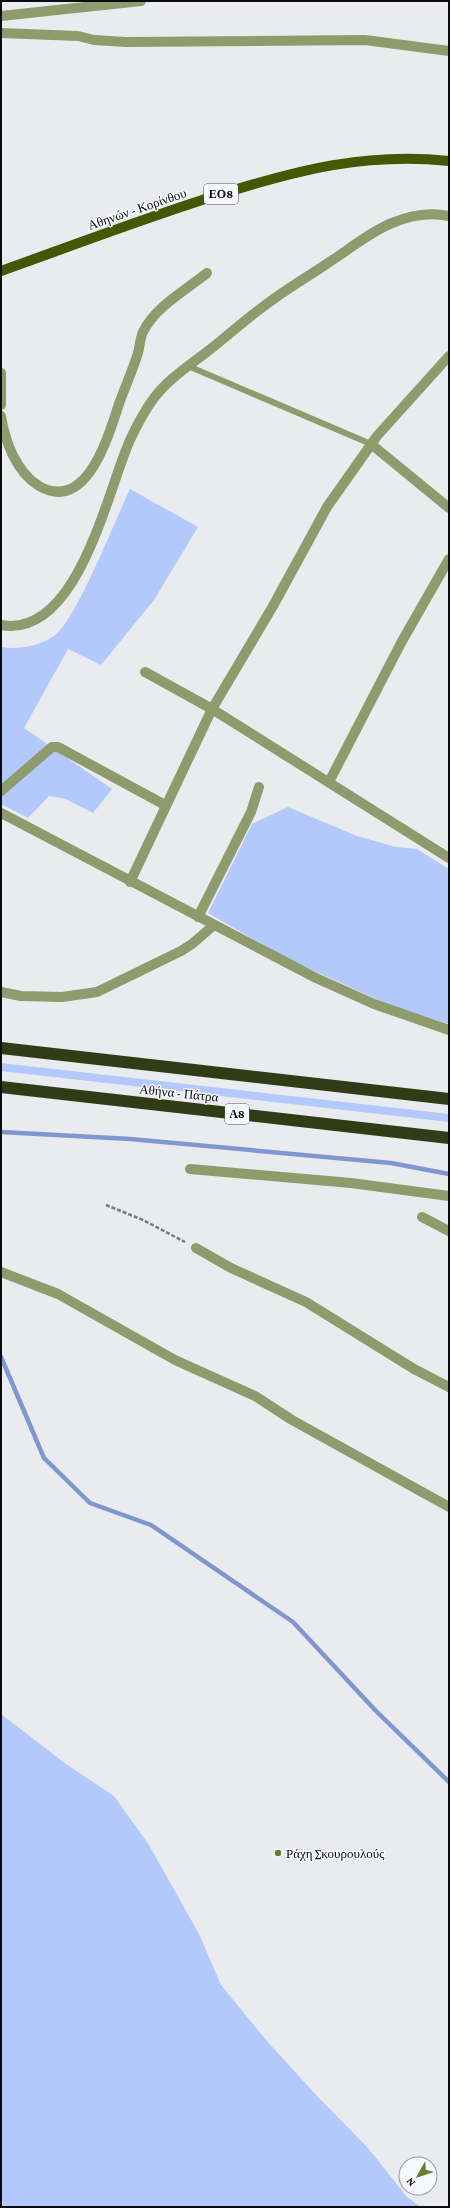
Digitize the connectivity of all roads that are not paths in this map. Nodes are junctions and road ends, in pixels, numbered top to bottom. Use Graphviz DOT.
graph roads {
  1 [pos="141,1"];
  2 [pos="1,16"];
  3 [pos="1,34"];
  4 [pos="449,51"];
  5 [pos="449,161"];
  6 [pos="449,216"];
  7 [pos="1,271"];
  8 [pos="208,273"];
  9 [pos="447,362"];
  10 [pos="188,366"];
  11 [pos="1,373"];
  12 [pos="1,405"];
  13 [pos="1,416"];
  14 [pos="371,444"];
  15 [pos="449,508"];
  16 [pos="449,559"];
  17 [pos="1,625"];
  18 [pos="145,672"];
  19 [pos="212,709"];
  20 [pos="329,782"];
  21 [pos="258,787"];
  22 [pos="1,791"];
  23 [pos="165,805"];
  24 [pos="1,813"];
  25 [pos="448,855"];
  26 [pos="130,882"];
  27 [pos="198,917"];
  28 [pos="214,925"];
  29 [pos="1,992"];
  30 [pos="449,1030"];
  31 [pos="1,1048"];
  32 [pos="1,1087"];
  33 [pos="449,1099"];
  34 [pos="449,1138"];
  35 [pos="190,1169"];
  36 [pos="449,1196"];
  37 [pos="422,1217"];
  38 [pos="449,1231"];
  39 [pos="196,1248"];
  40 [pos="1,1272"];
  41 [pos="449,1387"];
  42 [pos="449,1507"];
  1 -- 2 [label="street"];
  3 -- 4 [label="street"];
  5 -- 7 [label="main road, Αθηνών - Κορίνθου / ΕΟ8"];
  6 -- 10 [label="street"];
  8 -- 13 [label="street"];
  9 -- 14 [label="street"];
  10 -- 14 [label="lane"];
  10 -- 17 [label="street"];
  11 -- 12 [label="street"];
  14 -- 15 [label="street"];
  14 -- 19 [label="street"];
  16 -- 20 [label="street"];
  18 -- 19 [label="street"];
  19 -- 20 [label="street"];
  19 -- 23 [label="street"];
  20 -- 25 [label="street"];
  21 -- 27 [label="street"];
  22 -- 23 [label="street"];
  23 -- 26 [label="street"];
  24 -- 26 [label="street"];
  26 -- 27 [label="street"];
  27 -- 28 [label="street"];
  28 -- 29 [label="street"];
  28 -- 30 [label="street"];
  31 -- 33 [label="highway, Αθήνα - Πάτρα"];
  32 -- 34 [label="highway, Αθήνα - Πάτρα / Α8"];
  35 -- 36 [label="street"];
  37 -- 38 [label="street"];
  39 -- 41 [label="street"];
  40 -- 42 [label="street"];
}
